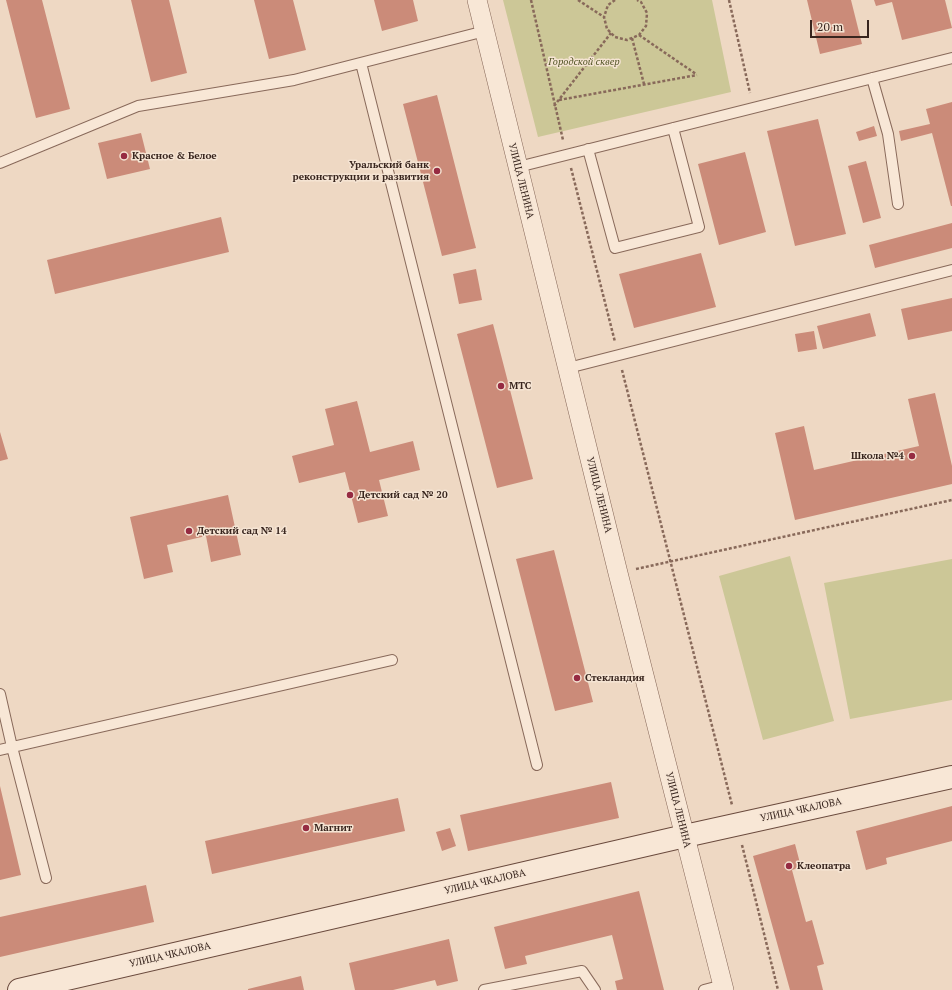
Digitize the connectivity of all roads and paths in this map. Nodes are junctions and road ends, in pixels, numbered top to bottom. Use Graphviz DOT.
graph roads {
  1 [pos="477,0"];
  2 [pos="531,0"];
  3 [pos="578,0"];
  4 [pos="615,0"];
  5 [pos="637,0"];
  6 [pos="729,0"];
  7 [pos="642,1"];
  8 [pos="604,17"];
  9 [pos="485,31"];
  10 [pos="611,33"];
  11 [pos="639,35"];
  12 [pos="632,38"];
  13 [pos="952,58"];
  14 [pos="361,63"];
  15 [pos="872,78"];
  16 [pos="644,84"];
  17 [pos="559,100"];
  18 [pos="554,106"];
  19 [pos="753,108"];
  20 [pos="673,128"];
  21 [pos="588,149"];
  22 [pos="567,155"];
  23 [pos="0,163"];
  24 [pos="518,167"];
  25 [pos="898,204"];
  26 [pos="952,270"];
  27 [pos="618,356"];
  28 [pos="568,368"];
  29 [pos="952,500"];
  30 [pos="670,561"];
  31 [pos="618,573"];
  32 [pos="392,660"];
  33 [pos="0,694"];
  34 [pos="12,747"];
  35 [pos="0,750"];
  36 [pos="538,765"];
  37 [pos="952,776"];
  38 [pos="737,824"];
  39 [pos="685,836"];
  40 [pos="46,878"];
  41 [pos="723,987"];
  42 [pos="19,990"];
  43 [pos="484,990"];
  44 [pos="595,990"];
  45 [pos="704,990"];
  46 [pos="778,990"];
  1 -- 9 [label="street, УЛИЦА ЛЕНИНА"];
  2 -- 18 [label="path"];
  3 -- 8 [label="path"];
  4 -- 8 [label="path"];
  5 -- 7 [label="path"];
  6 -- 19 [label="path"];
  7 -- 11 [label="path"];
  8 -- 10 [label="path"];
  9 -- 14 [label="lane"];
  9 -- 24 [label="street, УЛИЦА ЛЕНИНА"];
  10 -- 12 [label="path"];
  10 -- 17 [label="path"];
  11 -- 12 [label="path"];
  11 -- 16 [label="path"];
  12 -- 16 [label="path"];
  13 -- 15 [label="lane"];
  14 -- 23 [label="lane"];
  14 -- 36 [label="lane"];
  15 -- 19 [label="lane"];
  15 -- 25 [label="lane"];
  16 -- 17 [label="path"];
  17 -- 18 [label="path"];
  18 -- 22 [label="path"];
  19 -- 20 [label="lane"];
  20 -- 21 [label="lane"];
  20 -- 21 [label="lane"];
  21 -- 22 [label="lane"];
  22 -- 24 [label="lane"];
  22 -- 27 [label="path"];
  24 -- 28 [label="street, УЛИЦА ЛЕНИНА"];
  26 -- 27 [label="lane"];
  27 -- 28 [label="lane"];
  27 -- 30 [label="path"];
  28 -- 31 [label="street, УЛИЦА ЛЕНИНА"];
  29 -- 30 [label="path"];
  30 -- 31 [label="path"];
  30 -- 38 [label="path"];
  31 -- 39 [label="street, УЛИЦА ЛЕНИНА"];
  32 -- 34 [label="lane"];
  33 -- 34 [label="lane"];
  34 -- 35 [label="lane"];
  34 -- 40 [label="lane"];
  37 -- 38 [label="main road, УЛИЦА ЧКАЛОВА"];
  38 -- 39 [label="main road, УЛИЦА ЧКАЛОВА"];
  38 -- 46 [label="path"];
  39 -- 41 [label="street, УЛИЦА ЛЕНИНА"];
  39 -- 42 [label="main road, УЛИЦА ЧКАЛОВА"];
  41 -- 45 [label="lane"];
  43 -- 44 [label="lane"];
}
